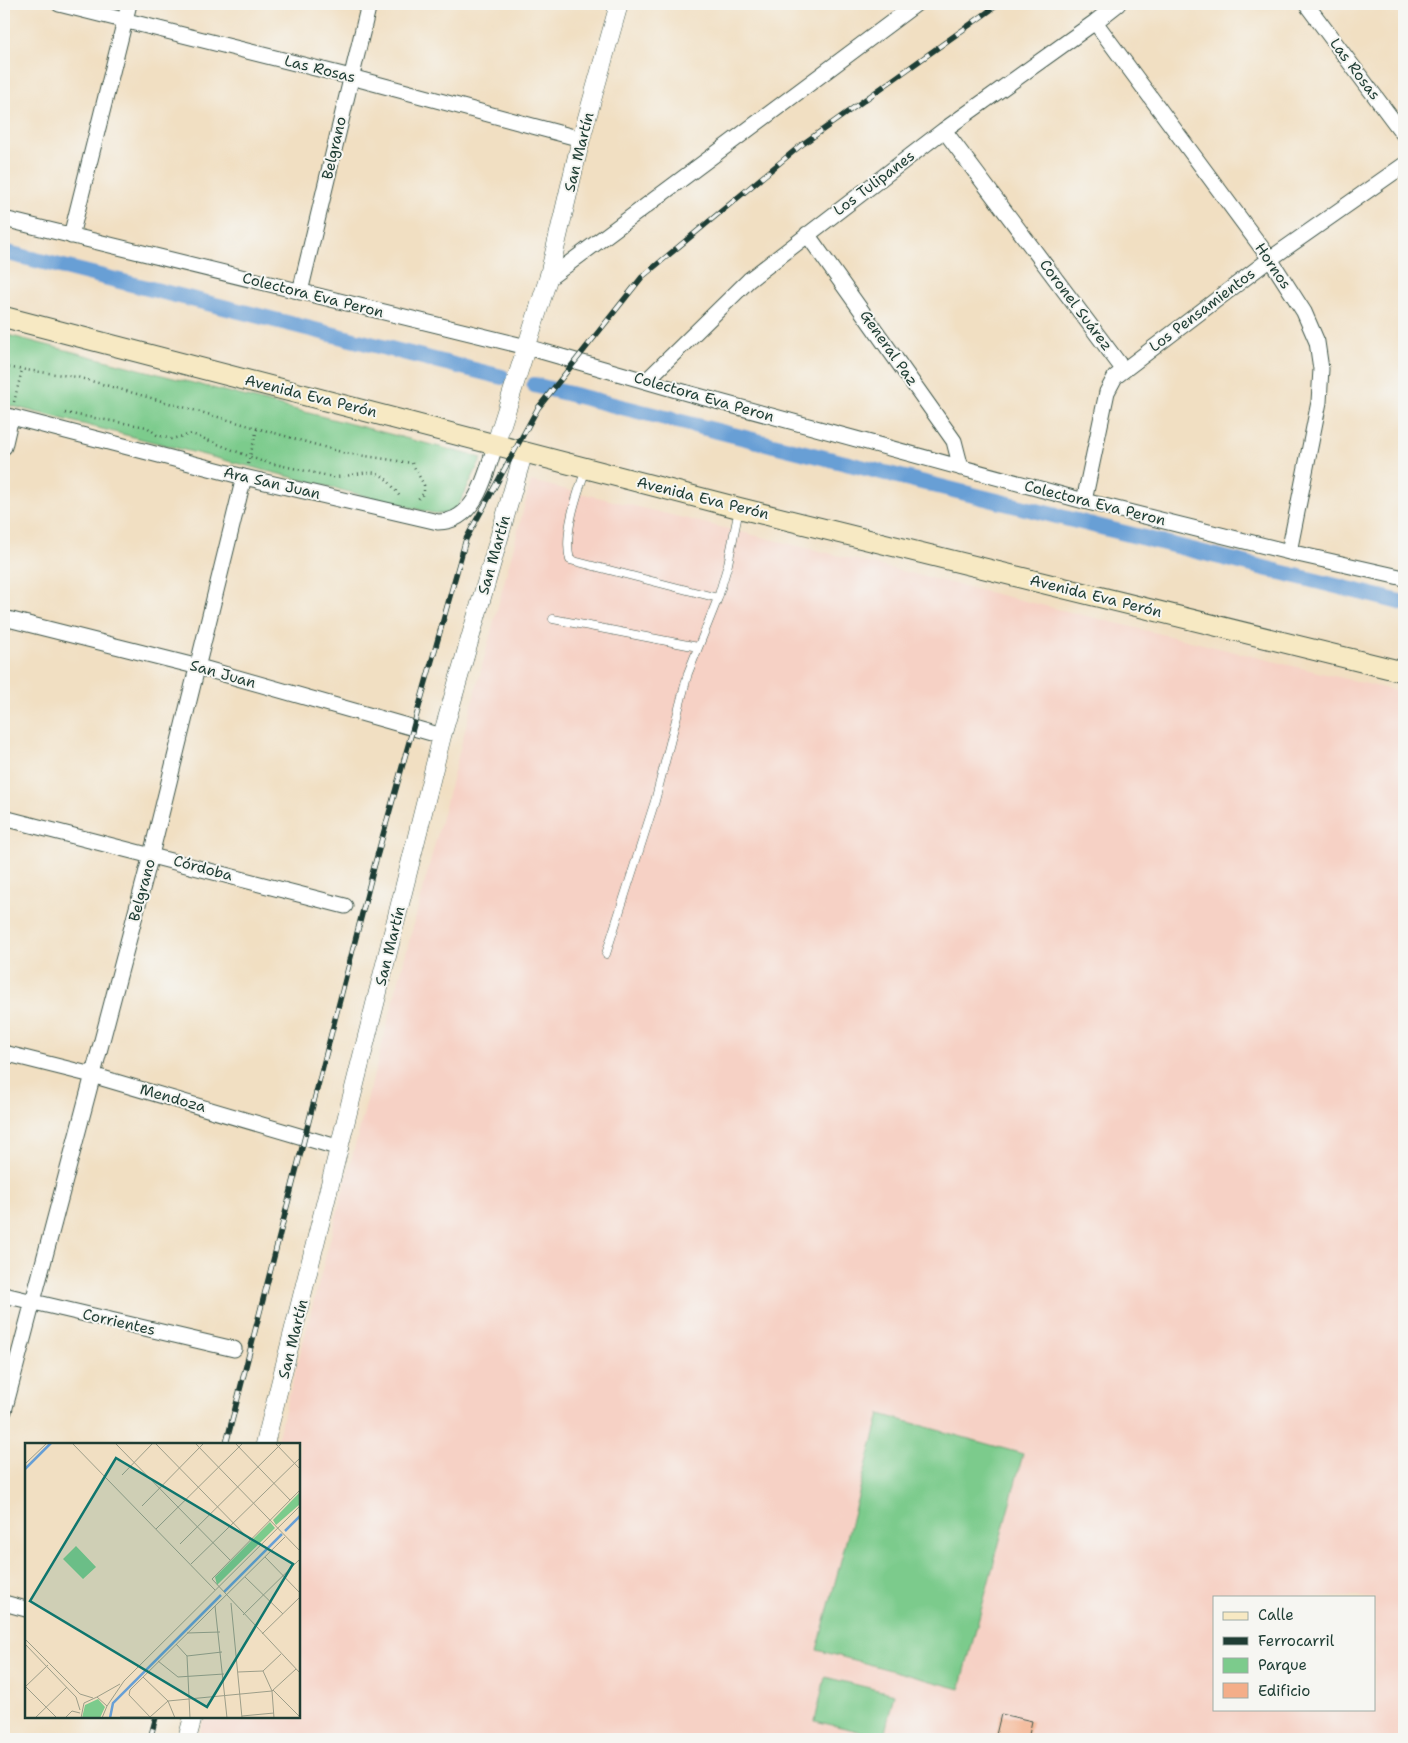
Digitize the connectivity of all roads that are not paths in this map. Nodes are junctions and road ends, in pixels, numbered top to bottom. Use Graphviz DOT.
graph roads {
  1 [pos="59,4"];
  2 [pos="129,4"];
  3 [pos="369,4"];
  4 [pos="619,4"];
  5 [pos="916,4"];
  6 [pos="1118,4"];
  7 [pos="1306,4"];
  8 [pos="125,20"];
  9 [pos="1095,22"];
  10 [pos="351,77"];
  11 [pos="944,130"];
  12 [pos="1404,135"];
  13 [pos="581,140"];
  14 [pos="1404,165"];
  15 [pos="4,219"];
  16 [pos="807,234"];
  17 [pos="71,236"];
  18 [pos="1270,259"];
  19 [pos="548,279"];
  20 [pos="300,292"];
  21 [pos="4,317"];
  22 [pos="528,347"];
  23 [pos="1123,369"];
  24 [pos="646,381"];
  25 [pos="9,409"];
  26 [pos="496,443"];
  27 [pos="4,447"];
  28 [pos="524,450"];
  29 [pos="586,468"];
  30 [pos="961,468"];
  31 [pos="244,477"];
  32 [pos="1084,501"];
  33 [pos="739,508"];
  34 [pos="1289,552"];
  35 [pos="1404,578"];
  36 [pos="718,598"];
  37 [pos="4,618"];
  38 [pos="553,619"];
  39 [pos="698,647"];
  40 [pos="199,667"];
  41 [pos="1404,672"];
  42 [pos="442,736"];
  43 [pos="4,818"];
  44 [pos="151,855"];
  45 [pos="345,906"];
  46 [pos="606,954"];
  47 [pos="4,1053"];
  48 [pos="92,1074"];
  49 [pos="340,1148"];
  50 [pos="4,1295"];
  51 [pos="33,1302"];
  52 [pos="234,1350"];
  53 [pos="4,1411"];
  54 [pos="265,1443"];
  55 [pos="4,1603"];
  56 [pos="25,1609"];
  57 [pos="193,1718"];
  58 [pos="187,1739"];
  1 -- 8 [label="street, Las Rosas"];
  2 -- 8 [label="street"];
  3 -- 10 [label="street, Belgrano"];
  4 -- 13 [label="street, San Martín"];
  5 -- 19 [label="street"];
  6 -- 9 [label="street, Los Tulipanes"];
  7 -- 12 [label="street, Las Rosas"];
  8 -- 10 [label="street, Las Rosas"];
  8 -- 17 [label="street"];
  9 -- 11 [label="street, Los Tulipanes"];
  9 -- 18 [label="street, Hornos"];
  10 -- 13 [label="street, Las Rosas"];
  10 -- 20 [label="street, Belgrano"];
  11 -- 16 [label="street, Los Tulipanes"];
  11 -- 23 [label="street, Coronel Suárez"];
  13 -- 19 [label="street, San Martín"];
  14 -- 18 [label="street, Los Pensamientos"];
  15 -- 17 [label="street, Colectora Eva Peron"];
  16 -- 24 [label="street, Los Tulipanes"];
  16 -- 30 [label="street, General Paz"];
  17 -- 20 [label="street, Colectora Eva Peron"];
  18 -- 23 [label="street, Los Pensamientos"];
  18 -- 34 [label="street, Hornos"];
  19 -- 22 [label="street, San Martín"];
  20 -- 22 [label="street, Colectora Eva Peron"];
  21 -- 26 [label="main road, Avenida Eva Perón"];
  22 -- 24 [label="street, Colectora Eva Peron"];
  22 -- 26 [label="street, San Martín"];
  23 -- 32 [label="street"];
  24 -- 30 [label="street, Colectora Eva Peron"];
  25 -- 27 [label="street"];
  25 -- 31 [label="street, Ara San Juan"];
  26 -- 28 [label="main road, Avenida Eva Perón"];
  26 -- 31 [label="street, Ara San Juan"];
  28 -- 29 [label="main road, Avenida Eva Perón"];
  28 -- 42 [label="street, San Martín"];
  29 -- 33 [label="main road, Avenida Eva Perón"];
  29 -- 36 [label="lane"];
  30 -- 32 [label="street, Colectora Eva Peron"];
  31 -- 40 [label="street, Belgrano"];
  32 -- 34 [label="street, Colectora Eva Peron"];
  33 -- 36 [label="lane"];
  33 -- 41 [label="main road, Avenida Eva Perón"];
  34 -- 35 [label="street, Colectora Eva Peron"];
  36 -- 39 [label="lane"];
  37 -- 40 [label="street, San Juan"];
  38 -- 39 [label="lane"];
  39 -- 46 [label="lane"];
  40 -- 42 [label="street, San Juan"];
  40 -- 44 [label="street, Belgrano"];
  42 -- 49 [label="street, San Martín"];
  43 -- 44 [label="street, Córdoba"];
  44 -- 45 [label="street, Córdoba"];
  44 -- 48 [label="street, Belgrano"];
  47 -- 48 [label="street, Mendoza"];
  48 -- 49 [label="street, Mendoza"];
  48 -- 51 [label="street, Belgrano"];
  49 -- 54 [label="street, San Martín"];
  50 -- 51 [label="street, Corrientes"];
  51 -- 52 [label="street, Corrientes"];
  51 -- 53 [label="street, Belgrano"];
  55 -- 56 [label="street"];
  57 -- 58 [label="street"];
}
